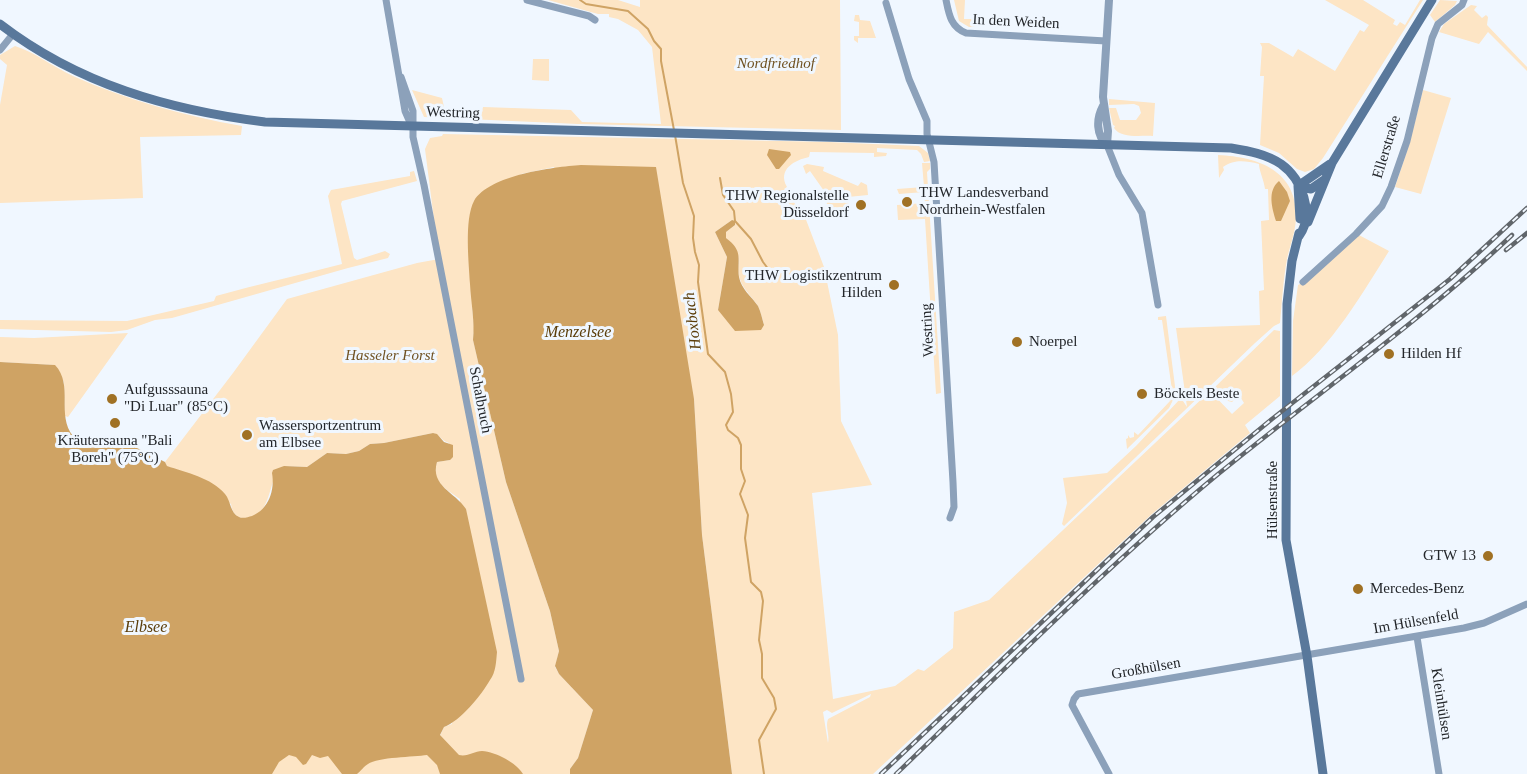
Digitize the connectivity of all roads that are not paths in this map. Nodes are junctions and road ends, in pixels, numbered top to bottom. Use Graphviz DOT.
graph roads {
  1 [pos="386,0"];
  2 [pos="527,0"];
  3 [pos="946,0"];
  4 [pos="1109,0"];
  5 [pos="1432,0"];
  6 [pos="1464,0"];
  7 [pos="886,3"];
  8 [pos="595,20"];
  9 [pos="0,24"];
  10 [pos="14,34"];
  11 [pos="1106,41"];
  12 [pos="0,50"];
  13 [pos="412,127"];
  14 [pos="928,140"];
  15 [pos="1107,144"];
  16 [pos="1332,163"];
  17 [pos="1324,180"];
  18 [pos="1298,186"];
  19 [pos="1301,234"];
  20 [pos="1303,282"];
  21 [pos="1158,305"];
  22 [pos="950,518"];
  23 [pos="1527,604"];
  24 [pos="1417,637"];
  25 [pos="1307,656"];
  26 [pos="521,679"];
  27 [pos="1109,774"];
  28 [pos="1323,774"];
  29 [pos="1440,774"];
  1 -- 13 [label="street, Schalbruch"];
  2 -- 8 [label="street"];
  3 -- 11 [label="street, In den Weiden"];
  4 -- 11 [label="street"];
  5 -- 16 [label="main road"];
  6 -- 20 [label="street, Ellerstraße"];
  7 -- 14 [label="street, Westring"];
  9 -- 10 [label="main road, Westring"];
  10 -- 12 [label="street"];
  10 -- 13 [label="main road, Westring"];
  11 -- 15 [label="street"];
  13 -- 14 [label="main road, Westring"];
  13 -- 26 [label="street, Schalbruch"];
  14 -- 15 [label="main road, Westring"];
  14 -- 22 [label="street, Westring"];
  15 -- 18 [label="main road, Westring"];
  15 -- 21 [label="street"];
  16 -- 17 [label="main road"];
  16 -- 18 [label="main road"];
  17 -- 18 [label="main road"];
  17 -- 19 [label="main road"];
  18 -- 19 [label="main road"];
  19 -- 25 [label="main road, Hülsenstraße"];
  23 -- 24 [label="street, Im Hülsenfeld"];
  24 -- 25 [label="street, Im Hülsenfeld"];
  24 -- 29 [label="street, Kleinhülsen"];
  25 -- 27 [label="street, Großhülsen"];
  25 -- 28 [label="main road, Hülsenstraße"];
}
